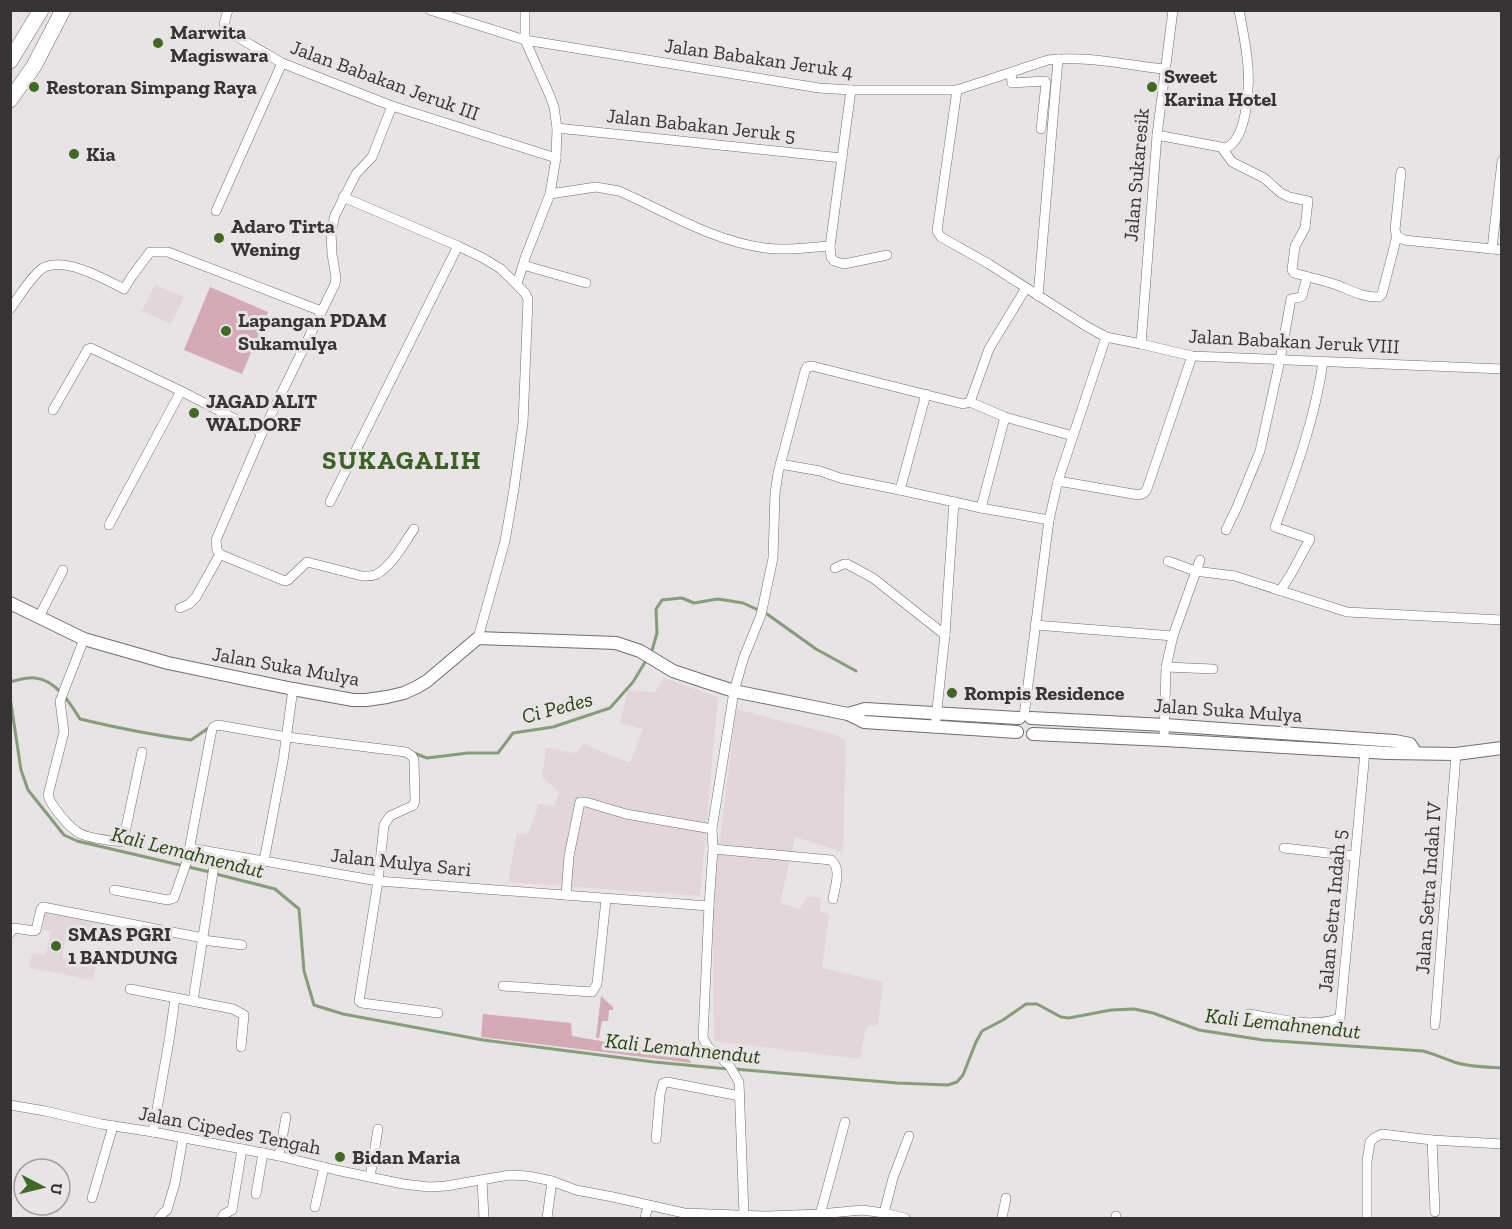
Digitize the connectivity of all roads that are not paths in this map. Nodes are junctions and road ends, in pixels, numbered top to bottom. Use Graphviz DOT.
graph roads {
  1 [pos="41,10"];
  2 [pos="63,10"];
  3 [pos="228,10"];
  4 [pos="430,10"];
  5 [pos="525,10"];
  6 [pos="1173,10"];
  7 [pos="1239,10"];
  8 [pos="525,40"];
  9 [pos="1058,59"];
  10 [pos="10,61"];
  11 [pos="282,63"];
  12 [pos="1164,69"];
  13 [pos="1011,73"];
  14 [pos="851,90"];
  15 [pos="957,90"];
  16 [pos="10,100"];
  17 [pos="392,106"];
  18 [pos="557,128"];
  19 [pos="1041,129"];
  20 [pos="1157,135"];
  21 [pos="1221,148"];
  22 [pos="556,158"];
  23 [pos="842,158"];
  24 [pos="1502,161"];
  25 [pos="1401,172"];
  26 [pos="550,194"];
  27 [pos="343,197"];
  28 [pos="216,211"];
  29 [pos="1397,236"];
  30 [pos="458,246"];
  31 [pos="830,246"];
  32 [pos="1497,250"];
  33 [pos="887,255"];
  34 [pos="523,265"];
  35 [pos="1307,277"];
  36 [pos="586,283"];
  37 [pos="517,284"];
  38 [pos="1026,288"];
  39 [pos="1038,296"];
  40 [pos="10,309"];
  41 [pos="321,312"];
  42 [pos="1106,337"];
  43 [pos="1141,344"];
  44 [pos="1192,356"];
  45 [pos="1280,360"];
  46 [pos="1323,362"];
  47 [pos="1502,369"];
  48 [pos="181,391"];
  49 [pos="926,394"];
  50 [pos="970,402"];
  51 [pos="53,410"];
  52 [pos="1005,417"];
  53 [pos="262,433"];
  54 [pos="1073,436"];
  55 [pos="780,464"];
  56 [pos="1058,481"];
  57 [pos="900,490"];
  58 [pos="330,502"];
  59 [pos="954,502"];
  60 [pos="981,508"];
  61 [pos="1049,520"];
  62 [pos="109,525"];
  63 [pos="414,529"];
  64 [pos="1226,530"];
  65 [pos="220,554"];
  66 [pos="1200,560"];
  67 [pos="1168,561"];
  68 [pos="835,568"];
  69 [pos="63,570"];
  70 [pos="1195,571"];
  71 [pos="1280,591"];
  72 [pos="10,603"];
  73 [pos="180,609"];
  74 [pos="39,617"];
  75 [pos="1502,620"];
  76 [pos="1035,625"];
  77 [pos="945,635"];
  78 [pos="1173,636"];
  79 [pos="478,638"];
  80 [pos="84,639"];
  81 [pos="1166,666"];
  82 [pos="1213,669"];
  83 [pos="293,689"];
  84 [pos="734,691"];
  85 [pos="848,714"];
  86 [pos="936,714"];
  87 [pos="1025,718"];
  88 [pos="1165,724"];
  89 [pos="935,728"];
  90 [pos="1017,732"];
  91 [pos="1033,734"];
  92 [pos="287,737"];
  93 [pos="1164,740"];
  94 [pos="1502,748"];
  95 [pos="142,752"];
  96 [pos="1365,752"];
  97 [pos="1416,753"];
  98 [pos="1456,754"];
  99 [pos="712,830"];
  100 [pos="190,848"];
  101 [pos="1284,848"];
  102 [pos="713,849"];
  103 [pos="216,853"];
  104 [pos="1354,856"];
  105 [pos="264,861"];
  106 [pos="378,881"];
  107 [pos="114,890"];
  108 [pos="566,895"];
  109 [pos="606,899"];
  110 [pos="833,899"];
  111 [pos="709,906"];
  112 [pos="10,933"];
  113 [pos="203,939"];
  114 [pos="242,945"];
  115 [pos="503,986"];
  116 [pos="129,988"];
  117 [pos="175,998"];
  118 [pos="193,1001"];
  119 [pos="438,1013"];
  120 [pos="1249,1014"];
  121 [pos="1435,1025"];
  122 [pos="241,1047"];
  123 [pos="740,1096"];
  124 [pos="10,1106"];
  125 [pos="286,1117"];
  126 [pos="845,1122"];
  127 [pos="113,1126"];
  128 [pos="378,1129"];
  129 [pos="153,1132"];
  130 [pos="909,1136"];
  131 [pos="183,1138"];
  132 [pos="656,1139"];
  133 [pos="1432,1140"];
  134 [pos="1502,1144"];
  135 [pos="242,1149"];
  136 [pos="262,1153"];
  137 [pos="279,1156"];
  138 [pos="324,1167"];
  139 [pos="370,1177"];
  140 [pos="482,1180"];
  141 [pos="552,1181"];
  142 [pos="256,1194"];
  143 [pos="92,1198"];
  144 [pos="1006,1198"];
  145 [pos="648,1206"];
  146 [pos="315,1207"];
  147 [pos="1435,1212"];
  148 [pos="884,1213"];
  149 [pos="744,1215"];
  150 [pos="826,1215"];
  151 [pos="683,1216"];
  152 [pos="730,1216"];
  153 [pos="159,1218"];
  154 [pos="222,1218"];
  155 [pos="484,1218"];
  156 [pos="547,1218"];
  157 [pos="645,1218"];
  158 [pos="905,1218"];
  159 [pos="1002,1218"];
  160 [pos="1367,1218"];
  1 -- 10 [label="highway"];
  2 -- 16 [label="highway"];
  3 -- 11 [label="street, Jalan Babakan Jeruk III"];
  4 -- 8 [label="street, Jalan Babakan Jeruk 4"];
  5 -- 8 [label="street"];
  6 -- 12 [label="street, Jalan Sukaresik"];
  7 -- 21 [label="street"];
  8 -- 14 [label="street, Jalan Babakan Jeruk 4"];
  8 -- 18 [label="street"];
  9 -- 12 [label="street, Jalan Babakan Jeruk 4"];
  9 -- 13 [label="street, Jalan Babakan Jeruk 4"];
  9 -- 39 [label="street"];
  11 -- 17 [label="street, Jalan Babakan Jeruk III"];
  11 -- 28 [label="street"];
  12 -- 20 [label="street, Jalan Sukaresik"];
  13 -- 15 [label="street, Jalan Babakan Jeruk 4"];
  13 -- 19 [label="street"];
  14 -- 15 [label="street, Jalan Babakan Jeruk 4"];
  14 -- 23 [label="street"];
  15 -- 38 [label="street, Jalan Babakan Jeruk VIII"];
  17 -- 22 [label="street, Jalan Babakan Jeruk III"];
  17 -- 27 [label="street"];
  18 -- 22 [label="street"];
  18 -- 23 [label="street, Jalan Babakan Jeruk 5"];
  20 -- 21 [label="street"];
  20 -- 43 [label="street, Jalan Sukaresik"];
  21 -- 35 [label="street"];
  22 -- 26 [label="street"];
  23 -- 31 [label="street"];
  24 -- 32 [label="street"];
  25 -- 29 [label="street"];
  26 -- 31 [label="street"];
  26 -- 34 [label="street"];
  27 -- 30 [label="street"];
  27 -- 41 [label="street"];
  29 -- 32 [label="street"];
  29 -- 35 [label="street"];
  30 -- 37 [label="street"];
  30 -- 58 [label="street"];
  31 -- 33 [label="street"];
  34 -- 36 [label="street"];
  34 -- 37 [label="street"];
  35 -- 45 [label="street"];
  37 -- 79 [label="street"];
  38 -- 39 [label="street, Jalan Babakan Jeruk VIII"];
  38 -- 50 [label="street"];
  39 -- 42 [label="street, Jalan Babakan Jeruk VIII"];
  40 -- 41 [label="street"];
  41 -- 53 [label="street"];
  42 -- 43 [label="street, Jalan Babakan Jeruk VIII"];
  42 -- 54 [label="street"];
  43 -- 44 [label="street, Jalan Babakan Jeruk VIII"];
  44 -- 45 [label="street, Jalan Babakan Jeruk VIII"];
  44 -- 56 [label="street"];
  45 -- 46 [label="street, Jalan Babakan Jeruk VIII"];
  45 -- 64 [label="street"];
  46 -- 47 [label="street, Jalan Babakan Jeruk VIII"];
  46 -- 71 [label="street"];
  48 -- 51 [label="street"];
  48 -- 53 [label="street"];
  48 -- 62 [label="street"];
  49 -- 50 [label="street"];
  49 -- 55 [label="street"];
  49 -- 57 [label="street"];
  50 -- 52 [label="street"];
  52 -- 54 [label="street"];
  52 -- 60 [label="street"];
  53 -- 65 [label="street"];
  54 -- 56 [label="street"];
  55 -- 57 [label="street"];
  55 -- 84 [label="street"];
  56 -- 61 [label="street"];
  57 -- 59 [label="street"];
  59 -- 60 [label="street"];
  59 -- 77 [label="street"];
  60 -- 61 [label="street"];
  61 -- 76 [label="street"];
  63 -- 65 [label="street"];
  65 -- 73 [label="street"];
  66 -- 70 [label="street"];
  67 -- 70 [label="street"];
  68 -- 77 [label="street"];
  69 -- 74 [label="street"];
  70 -- 71 [label="street"];
  70 -- 78 [label="street"];
  71 -- 75 [label="street"];
  72 -- 74 [label="street, Jalan Suka Mulya"];
  74 -- 80 [label="street, Jalan Suka Mulya"];
  76 -- 78 [label="street"];
  76 -- 87 [label="street"];
  77 -- 86 [label="street"];
  78 -- 81 [label="street"];
  79 -- 83 [label="street, Jalan Suka Mulya"];
  79 -- 84 [label="street, Jalan Suka Mulya"];
  80 -- 83 [label="street, Jalan Suka Mulya"];
  80 -- 95 [label="street"];
  81 -- 82 [label="street"];
  81 -- 88 [label="street"];
  83 -- 92 [label="street"];
  84 -- 85 [label="street, Jalan Suka Mulya"];
  84 -- 99 [label="street"];
  85 -- 86 [label="street, Jalan Suka Mulya"];
  85 -- 89 [label="street, Jalan Suka Mulya"];
  86 -- 87 [label="street, Jalan Suka Mulya"];
  86 -- 89 [label="street"];
  87 -- 88 [label="street, Jalan Suka Mulya"];
  87 -- 90 [label="street"];
  87 -- 91 [label="street"];
  88 -- 93 [label="street"];
  88 -- 97 [label="street, Jalan Suka Mulya"];
  89 -- 90 [label="street, Jalan Suka Mulya"];
  90 -- 91 [label="street"];
  91 -- 93 [label="street, Jalan Suka Mulya"];
  92 -- 100 [label="street"];
  92 -- 105 [label="street"];
  92 -- 106 [label="street"];
  93 -- 96 [label="street, Jalan Suka Mulya"];
  94 -- 98 [label="street, Jalan Suka Mulya"];
  96 -- 97 [label="street, Jalan Suka Mulya"];
  96 -- 104 [label="street, Jalan Setra Indah 5"];
  97 -- 98 [label="street, Jalan Suka Mulya"];
  98 -- 121 [label="street, Jalan Setra Indah IV"];
  99 -- 102 [label="street"];
  99 -- 108 [label="street"];
  100 -- 103 [label="street, Jalan Mulya Sari"];
  100 -- 107 [label="street"];
  101 -- 104 [label="street"];
  102 -- 110 [label="street"];
  102 -- 111 [label="street"];
  103 -- 105 [label="street, Jalan Mulya Sari"];
  103 -- 113 [label="street"];
  104 -- 120 [label="street, Jalan Setra Indah 5"];
  105 -- 106 [label="street, Jalan Mulya Sari"];
  106 -- 108 [label="street, Jalan Mulya Sari"];
  106 -- 119 [label="street"];
  108 -- 109 [label="street, Jalan Mulya Sari"];
  109 -- 111 [label="street, Jalan Mulya Sari"];
  109 -- 115 [label="street"];
  111 -- 123 [label="street"];
  112 -- 113 [label="street"];
  113 -- 114 [label="street"];
  113 -- 118 [label="street"];
  116 -- 117 [label="street"];
  117 -- 118 [label="street"];
  117 -- 129 [label="street"];
  118 -- 122 [label="street"];
  123 -- 132 [label="street"];
  123 -- 149 [label="street"];
  124 -- 127 [label="street, Jalan Cipedes Tengah"];
  125 -- 137 [label="street"];
  126 -- 150 [label="street"];
  127 -- 129 [label="street, Jalan Cipedes Tengah"];
  127 -- 143 [label="street"];
  128 -- 139 [label="street"];
  129 -- 131 [label="street, Jalan Cipedes Tengah"];
  130 -- 148 [label="street"];
  131 -- 135 [label="street, Jalan Cipedes Tengah"];
  131 -- 153 [label="street"];
  133 -- 134 [label="street"];
  133 -- 147 [label="street"];
  133 -- 160 [label="street"];
  135 -- 136 [label="street, Jalan Cipedes Tengah"];
  135 -- 154 [label="street"];
  136 -- 137 [label="street, Jalan Cipedes Tengah"];
  136 -- 142 [label="street"];
  137 -- 138 [label="street, Jalan Cipedes Tengah"];
  138 -- 139 [label="street, Jalan Cipedes Tengah"];
  138 -- 146 [label="street"];
  139 -- 140 [label="street, Jalan Cipedes Tengah"];
  140 -- 141 [label="street, Jalan Cipedes Tengah"];
  140 -- 155 [label="street"];
  141 -- 145 [label="street, Jalan Cipedes Tengah"];
  141 -- 156 [label="street"];
  144 -- 159 [label="street"];
  145 -- 151 [label="street, Jalan Cipedes Tengah"];
  145 -- 157 [label="street"];
  148 -- 150 [label="street, Jalan Cipedes Tengah"];
  148 -- 158 [label="street, Jalan Cipedes Tengah"];
  149 -- 150 [label="street, Jalan Cipedes Tengah"];
  149 -- 152 [label="street, Jalan Cipedes Tengah"];
  151 -- 152 [label="street, Jalan Cipedes Tengah"];
}
